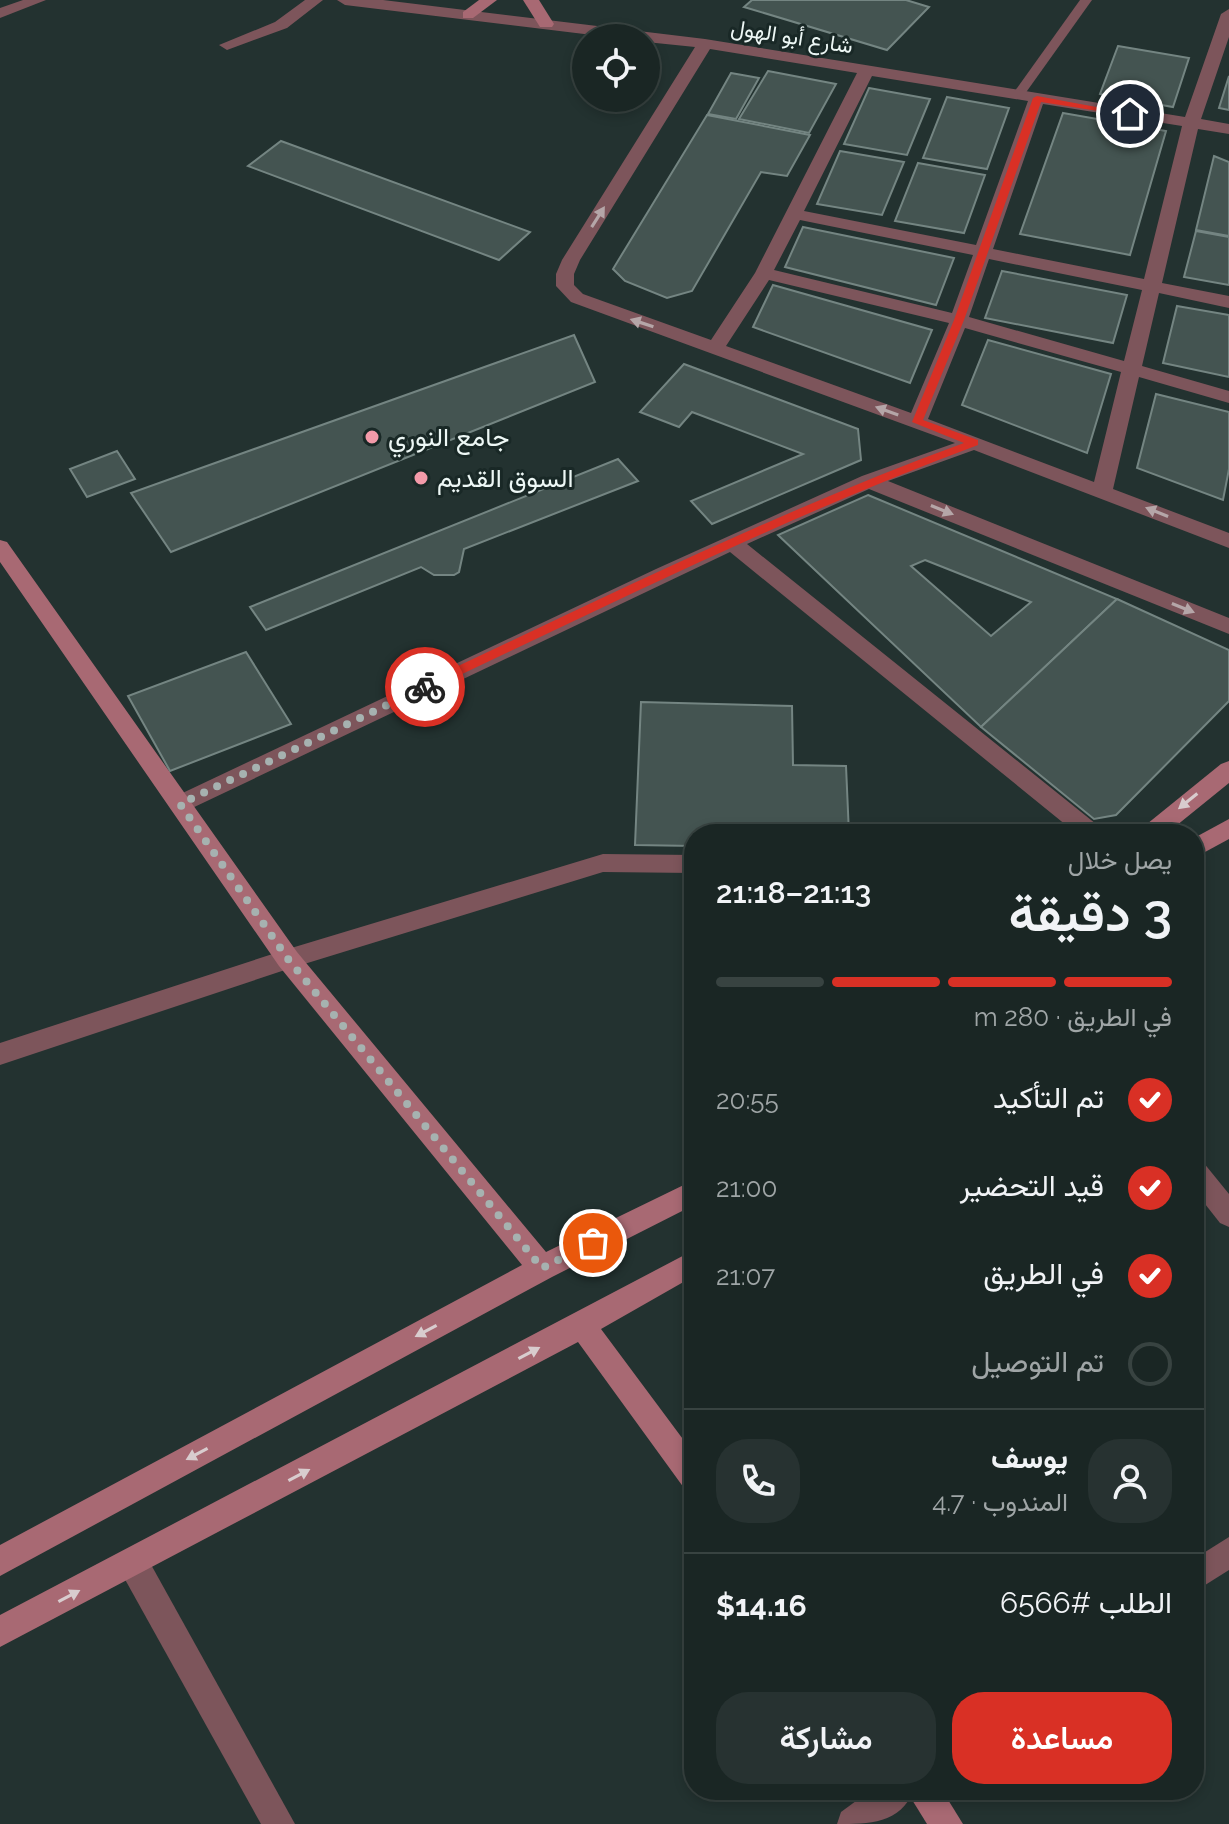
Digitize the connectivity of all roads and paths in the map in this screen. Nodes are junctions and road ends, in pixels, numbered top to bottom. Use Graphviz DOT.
graph roads {
  1 [pos="38,0"];
  2 [pos="315,0"];
  3 [pos="345,0"];
  4 [pos="489,0"];
  5 [pos="531,0"];
  6 [pos="1086,0"];
  7 [pos="0,13"];
  8 [pos="1229,14"];
  9 [pos="468,15"];
  10 [pos="546,24"];
  11 [pos="705,44"];
  12 [pos="227,45"];
  13 [pos="867,70"];
  14 [pos="1018,95"];
  15 [pos="1037,98"];
  16 [pos="1191,124"];
  17 [pos="1229,129"];
  18 [pos="1229,141"];
  19 [pos="795,214"];
  20 [pos="983,252"];
  21 [pos="764,273"];
  22 [pos="1151,285"];
  23 [pos="1229,302"];
  24 [pos="959,320"];
  25 [pos="716,347"];
  26 [pos="1131,367"];
  27 [pos="1229,397"];
  28 [pos="917,422"];
  29 [pos="974,443"];
  30 [pos="869,481"];
  31 [pos="1102,491"];
  32 [pos="1229,541"];
  33 [pos="732,543"];
  34 [pos="0,547"];
  35 [pos="1229,626"];
  36 [pos="1229,770"];
  37 [pos="180,804"];
  38 [pos="1081,824"];
  39 [pos="1162,824"];
  40 [pos="1229,828"];
  41 [pos="1204,843"];
  42 [pos="684,864"];
  43 [pos="288,959"];
  44 [pos="0,1054"];
  45 [pos="1204,1183"];
  46 [pos="684,1197"];
  47 [pos="1229,1215"];
  48 [pos="542,1268"];
  49 [pos="684,1268"];
  50 [pos="582,1325"];
  51 [pos="684,1464"];
  52 [pos="1229,1552"];
  53 [pos="0,1561"];
  54 [pos="133,1563"];
  55 [pos="1204,1570"];
  56 [pos="0,1632"];
  57 [pos="885,1800"];
  58 [pos="929,1800"];
  59 [pos="279,1824"];
  60 [pos="853,1824"];
  61 [pos="947,1824"];
  1 -- 7 [label="street"];
  2 -- 12 [label="street"];
  3 -- 9 [label="street, شارع أبو الهول"];
  4 -- 9 [label="main road"];
  5 -- 10 [label="main road"];
  6 -- 14 [label="lane"];
  8 -- 16 [label="street"];
  9 -- 10 [label="street, شارع أبو الهول"];
  10 -- 11 [label="street, شارع أبو الهول"];
  11 -- 13 [label="street, شارع أبو الهول"];
  25 -- 11 [label="street, one-way"];
  13 -- 14 [label="street, شارع أبو الهول"];
  13 -- 19 [label="street"];
  14 -- 15 [label="street, شارع أبو الهول"];
  15 -- 16 [label="street, شارع أبو الهول"];
  15 -- 20 [label="street"];
  16 -- 17 [label="street, شارع أبو الهول"];
  16 -- 18 [label="street"];
  16 -- 22 [label="street"];
  19 -- 20 [label="street"];
  19 -- 21 [label="street"];
  20 -- 22 [label="street"];
  20 -- 24 [label="street"];
  21 -- 24 [label="street"];
  21 -- 25 [label="street"];
  22 -- 23 [label="street"];
  22 -- 26 [label="street"];
  24 -- 26 [label="street"];
  24 -- 28 [label="street"];
  28 -- 25 [label="street, one-way"];
  26 -- 27 [label="street"];
  26 -- 31 [label="street"];
  28 -- 29 [label="street"];
  29 -- 30 [label="street"];
  29 -- 31 [label="street"];
  30 -- 33 [label="street"];
  30 -- 35 [label="street, one-way"];
  32 -- 31 [label="street, one-way"];
  33 -- 37 [label="street"];
  33 -- 38 [label="street"];
  34 -- 37 [label="main road"];
  36 -- 39 [label="main road, one-way"];
  37 -- 43 [label="main road"];
  40 -- 41 [label="main road"];
  42 -- 43 [label="street"];
  43 -- 44 [label="street"];
  43 -- 48 [label="main road"];
  45 -- 47 [label="street"];
  46 -- 48 [label="main road"];
  48 -- 53 [label="main road, one-way"];
  49 -- 50 [label="main road"];
  50 -- 51 [label="main road"];
  54 -- 50 [label="main road, one-way"];
  52 -- 55 [label="street"];
  56 -- 54 [label="main road, one-way"];
  54 -- 59 [label="street"];
  57 -- 60 [label="street"];
  58 -- 61 [label="main road"];
}
